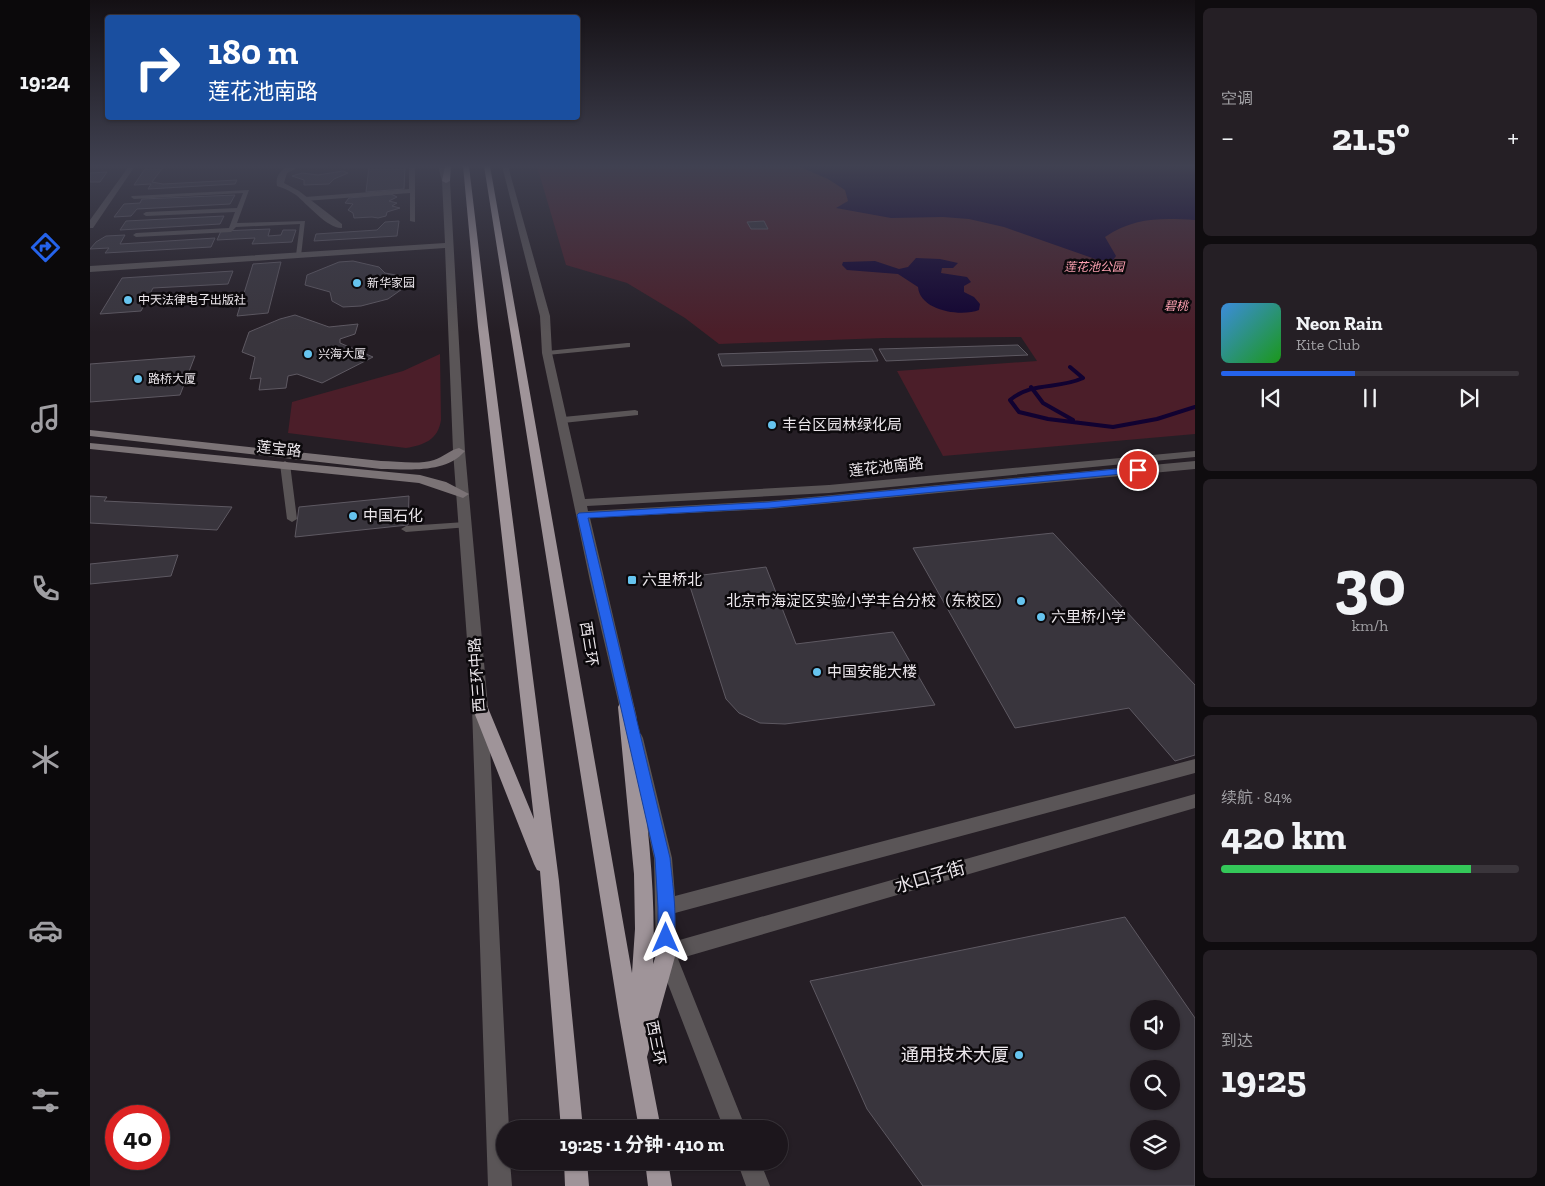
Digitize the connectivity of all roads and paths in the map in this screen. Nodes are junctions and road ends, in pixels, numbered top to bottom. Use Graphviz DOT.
graph roads {
  1 [pos="235,221"];
  2 [pos="332,221"];
  3 [pos="447,221"];
  4 [pos="472,221"];
  5 [pos="496,221"];
  6 [pos="520,221"];
  7 [pos="233,225"];
  8 [pos="339,226"];
  9 [pos="136,235"];
  10 [pos="448,245"];
  11 [pos="299,255"];
  12 [pos="90,269"];
  13 [pos="626,345"];
  14 [pos="547,353"];
  15 [pos="635,413"];
  16 [pos="563,420"];
  17 [pos="90,433"];
  18 [pos="90,446"];
  19 [pos="459,451"];
  20 [pos="1195,454"];
  21 [pos="285,464"];
  22 [pos="1195,465"];
  23 [pos="463,494"];
  24 [pos="581,509"];
  25 [pos="292,519"];
  26 [pos="464,525"];
  27 [pos="406,529"];
  28 [pos="480,707"];
  29 [pos="626,707"];
  30 [pos="1195,766"];
  31 [pos="1195,801"];
  32 [pos="550,881"];
  33 [pos="666,907"];
  34 [pos="666,953"];
  35 [pos="629,1016"];
  36 [pos="638,1054"];
  37 [pos="571,1120"];
  38 [pos="649,1120"];
  39 [pos="731,1120"];
  40 [pos="576,1170"];
  41 [pos="657,1170"];
  42 [pos="752,1170"];
  43 [pos="500,1186"];
  44 [pos="577,1186"];
  45 [pos="660,1186"];
  46 [pos="758,1186"];
  1 -- 7 [label="lane"];
  2 -- 8 [label="street"];
  3 -- 10 [label="street, 西三环中路"];
  4 -- 32 [label="highway"];
  5 -- 35 [label="highway, 西三环"];
  6 -- 14 [label="street"];
  7 -- 9 [label="lane"];
  7 -- 11 [label="lane"];
  10 -- 11 [label="street"];
  10 -- 19 [label="street, 西三环中路"];
  11 -- 12 [label="street"];
  13 -- 14 [label="lane"];
  14 -- 16 [label="street"];
  15 -- 16 [label="lane"];
  16 -- 24 [label="street"];
  17 -- 19 [label="main road, 莲宝路"];
  18 -- 21 [label="main road, 莲宝路"];
  19 -- 23 [label="street, 西三环中路"];
  20 -- 24 [label="street, 莲花池南路"];
  21 -- 23 [label="main road, 莲宝路"];
  21 -- 25 [label="lane"];
  22 -- 24 [label="street, 莲花池南路"];
  23 -- 26 [label="street, 西三环中路"];
  24 -- 29 [label="street"];
  26 -- 27 [label="lane"];
  26 -- 28 [label="street, 西三环中路"];
  28 -- 32 [label="highway"];
  28 -- 43 [label="street, 西三环中路"];
  29 -- 33 [label="street"];
  29 -- 35 [label="highway"];
  30 -- 33 [label="street"];
  31 -- 34 [label="street, 水口子街"];
  32 -- 37 [label="highway"];
  33 -- 34 [label="street"];
  34 -- 36 [label="highway"];
  34 -- 39 [label="street"];
  35 -- 36 [label="highway, 西三环"];
  36 -- 38 [label="highway, 西三环"];
  40 -- 44 [label="highway"];
  41 -- 45 [label="highway"];
  42 -- 46 [label="street"];
}
